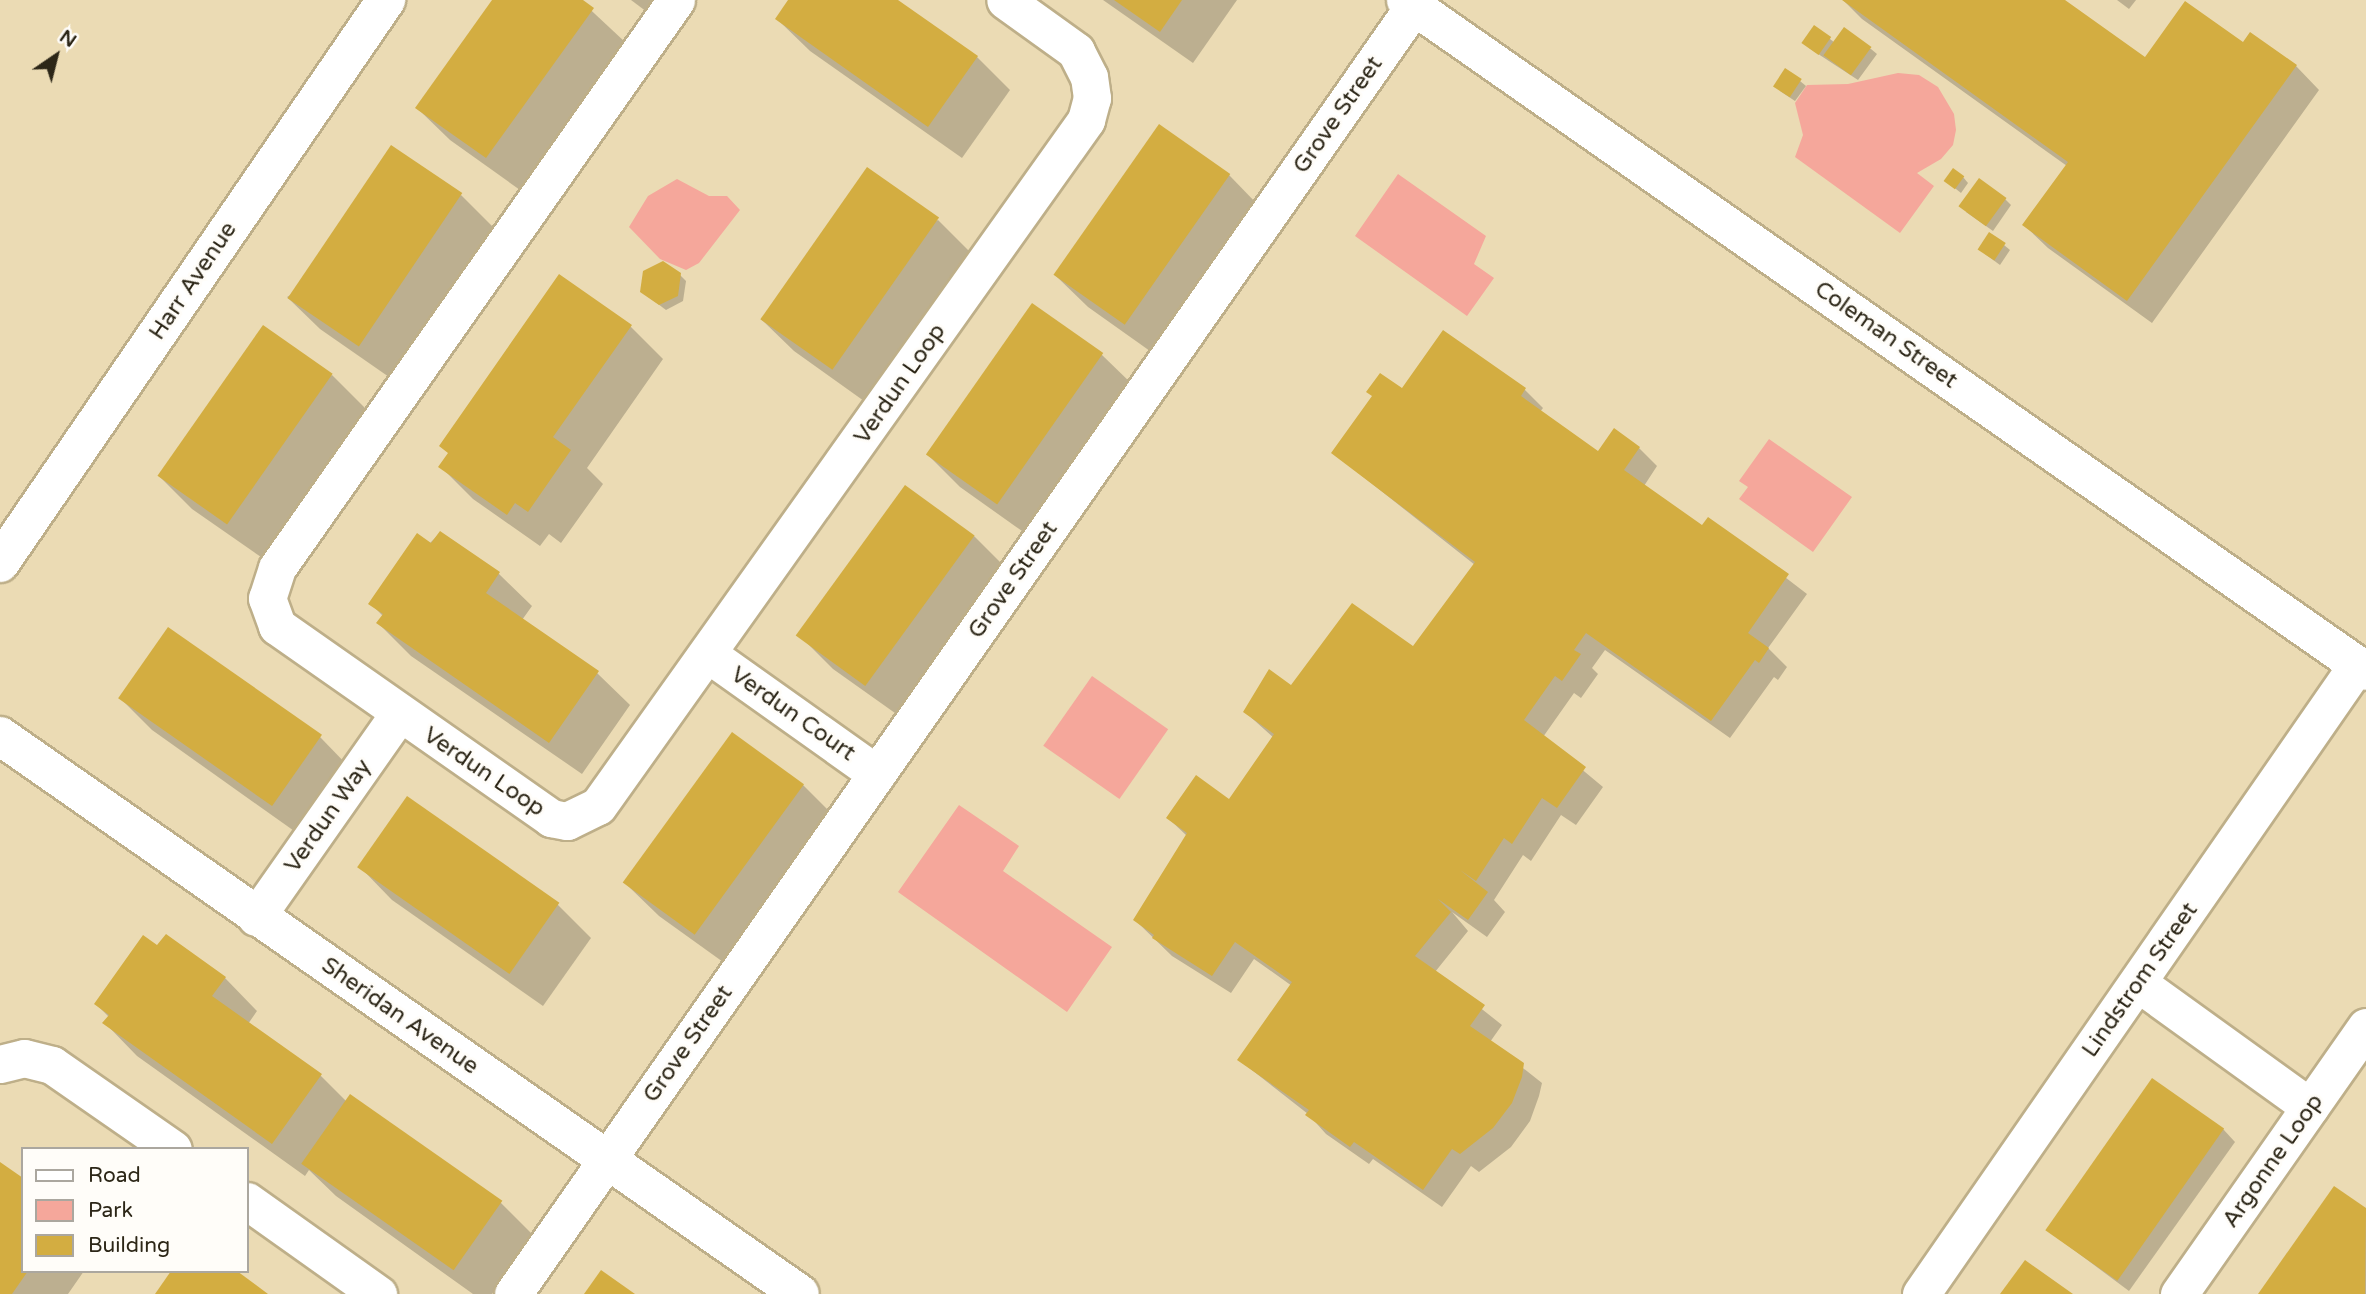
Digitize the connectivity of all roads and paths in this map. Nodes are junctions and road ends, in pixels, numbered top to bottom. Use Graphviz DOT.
graph roads {
  1 [pos="386,0"];
  2 [pos="676,0"];
  3 [pos="1005,0"];
  4 [pos="1412,2"];
  5 [pos="0,563"];
  6 [pos="708,654"];
  7 [pos="2362,668"];
  8 [pos="398,715"];
  9 [pos="0,736"];
  10 [pos="877,774"];
  11 [pos="256,917"];
  12 [pos="2138,983"];
  13 [pos="2366,1027"];
  14 [pos="0,1064"];
  15 [pos="2310,1107"];
  16 [pos="170,1147"];
  17 [pos="608,1160"];
  18 [pos="248,1202"];
  19 [pos="378,1294"];
  20 [pos="513,1294"];
  21 [pos="800,1294"];
  22 [pos="1921,1294"];
  23 [pos="2179,1294"];
  1 -- 5 [label="street, Harr Avenue"];
  2 -- 8 [label="street, Verdun Loop"];
  3 -- 6 [label="street, Verdun Loop"];
  4 -- 7 [label="street, Coleman Street"];
  4 -- 10 [label="street, Grove Street"];
  6 -- 8 [label="street, Verdun Loop"];
  6 -- 10 [label="street, Verdun Court"];
  7 -- 12 [label="street, Lindstrom Street"];
  8 -- 11 [label="street, Verdun Way"];
  9 -- 11 [label="street, Sheridan Avenue"];
  10 -- 17 [label="street, Grove Street"];
  11 -- 17 [label="street, Sheridan Avenue"];
  12 -- 15 [label="street"];
  12 -- 22 [label="street, Lindstrom Street"];
  13 -- 15 [label="street, Argonne Loop"];
  14 -- 16 [label="street"];
  15 -- 23 [label="street, Argonne Loop"];
  17 -- 20 [label="street, Grove Street"];
  17 -- 21 [label="street, Sheridan Avenue"];
  18 -- 19 [label="street"];
}
